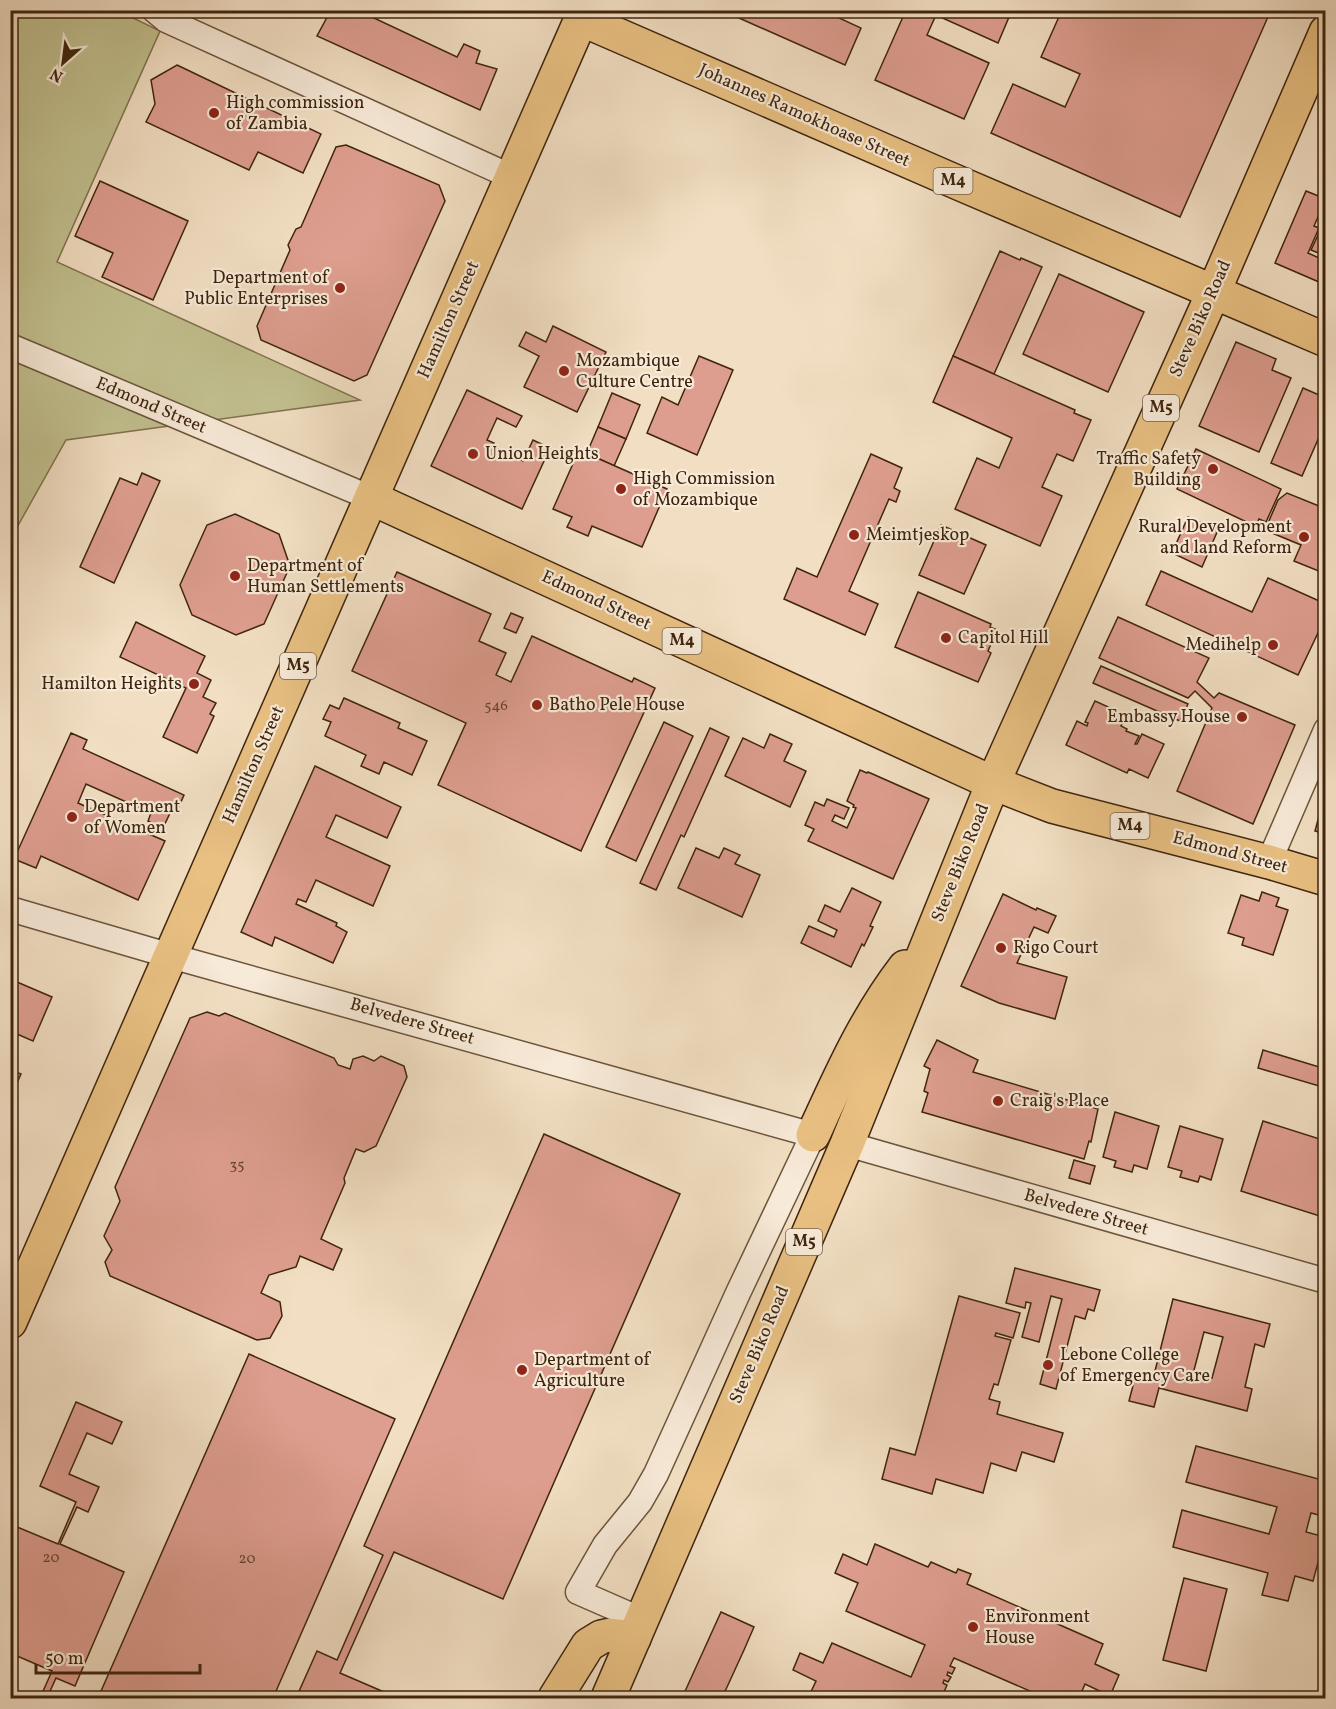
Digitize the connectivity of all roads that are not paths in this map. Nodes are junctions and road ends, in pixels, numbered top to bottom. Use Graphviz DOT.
graph roads {
  1 [pos="160,15"];
  2 [pos="583,15"];
  3 [pos="1326,32"];
  4 [pos="512,177"];
  5 [pos="1214,291"];
  6 [pos="1326,340"];
  7 [pos="10,346"];
  8 [pos="371,498"];
  9 [pos="1326,730"];
  10 [pos="993,783"];
  11 [pos="1269,862"];
  12 [pos="1326,879"];
  13 [pos="10,909"];
  14 [pos="933,931"];
  15 [pos="171,956"];
  16 [pos="813,1135"];
  17 [pos="847,1144"];
  18 [pos="1326,1281"];
  19 [pos="10,1322"];
  20 [pos="638,1629"];
  21 [pos="555,1698"];
  22 [pos="608,1698"];
  1 -- 4 [label="street"];
  2 -- 4 [label="main road, Hamilton Street / M5"];
  2 -- 5 [label="main road, Johannes Ramokhoase Street / M4"];
  3 -- 5 [label="main road, Steve Biko Road / M5"];
  4 -- 8 [label="main road, Hamilton Street / M5"];
  5 -- 6 [label="main road, Johannes Ramokhoase Street / M4"];
  5 -- 10 [label="main road, Steve Biko Road / M5"];
  7 -- 8 [label="street, Edmond Street"];
  8 -- 10 [label="main road, Edmond Street / M4"];
  8 -- 15 [label="main road, Hamilton Street / M5"];
  9 -- 11 [label="street"];
  10 -- 11 [label="main road, Edmond Street / M4"];
  10 -- 14 [label="main road, Steve Biko Road / M5"];
  11 -- 12 [label="main road, Edmond Street / M4"];
  13 -- 15 [label="street, Belvedere Street"];
  14 -- 16 [label="main road"];
  14 -- 17 [label="main road, Steve Biko Road / M5"];
  15 -- 16 [label="street, Belvedere Street"];
  15 -- 19 [label="main road, Hamilton Street / M5"];
  16 -- 20 [label="street"];
  17 -- 18 [label="street, Belvedere Street"];
  17 -- 20 [label="main road, Steve Biko Road / M5"];
  20 -- 21 [label="main road"];
  20 -- 22 [label="main road, Steve Biko Road / M5"];
}
